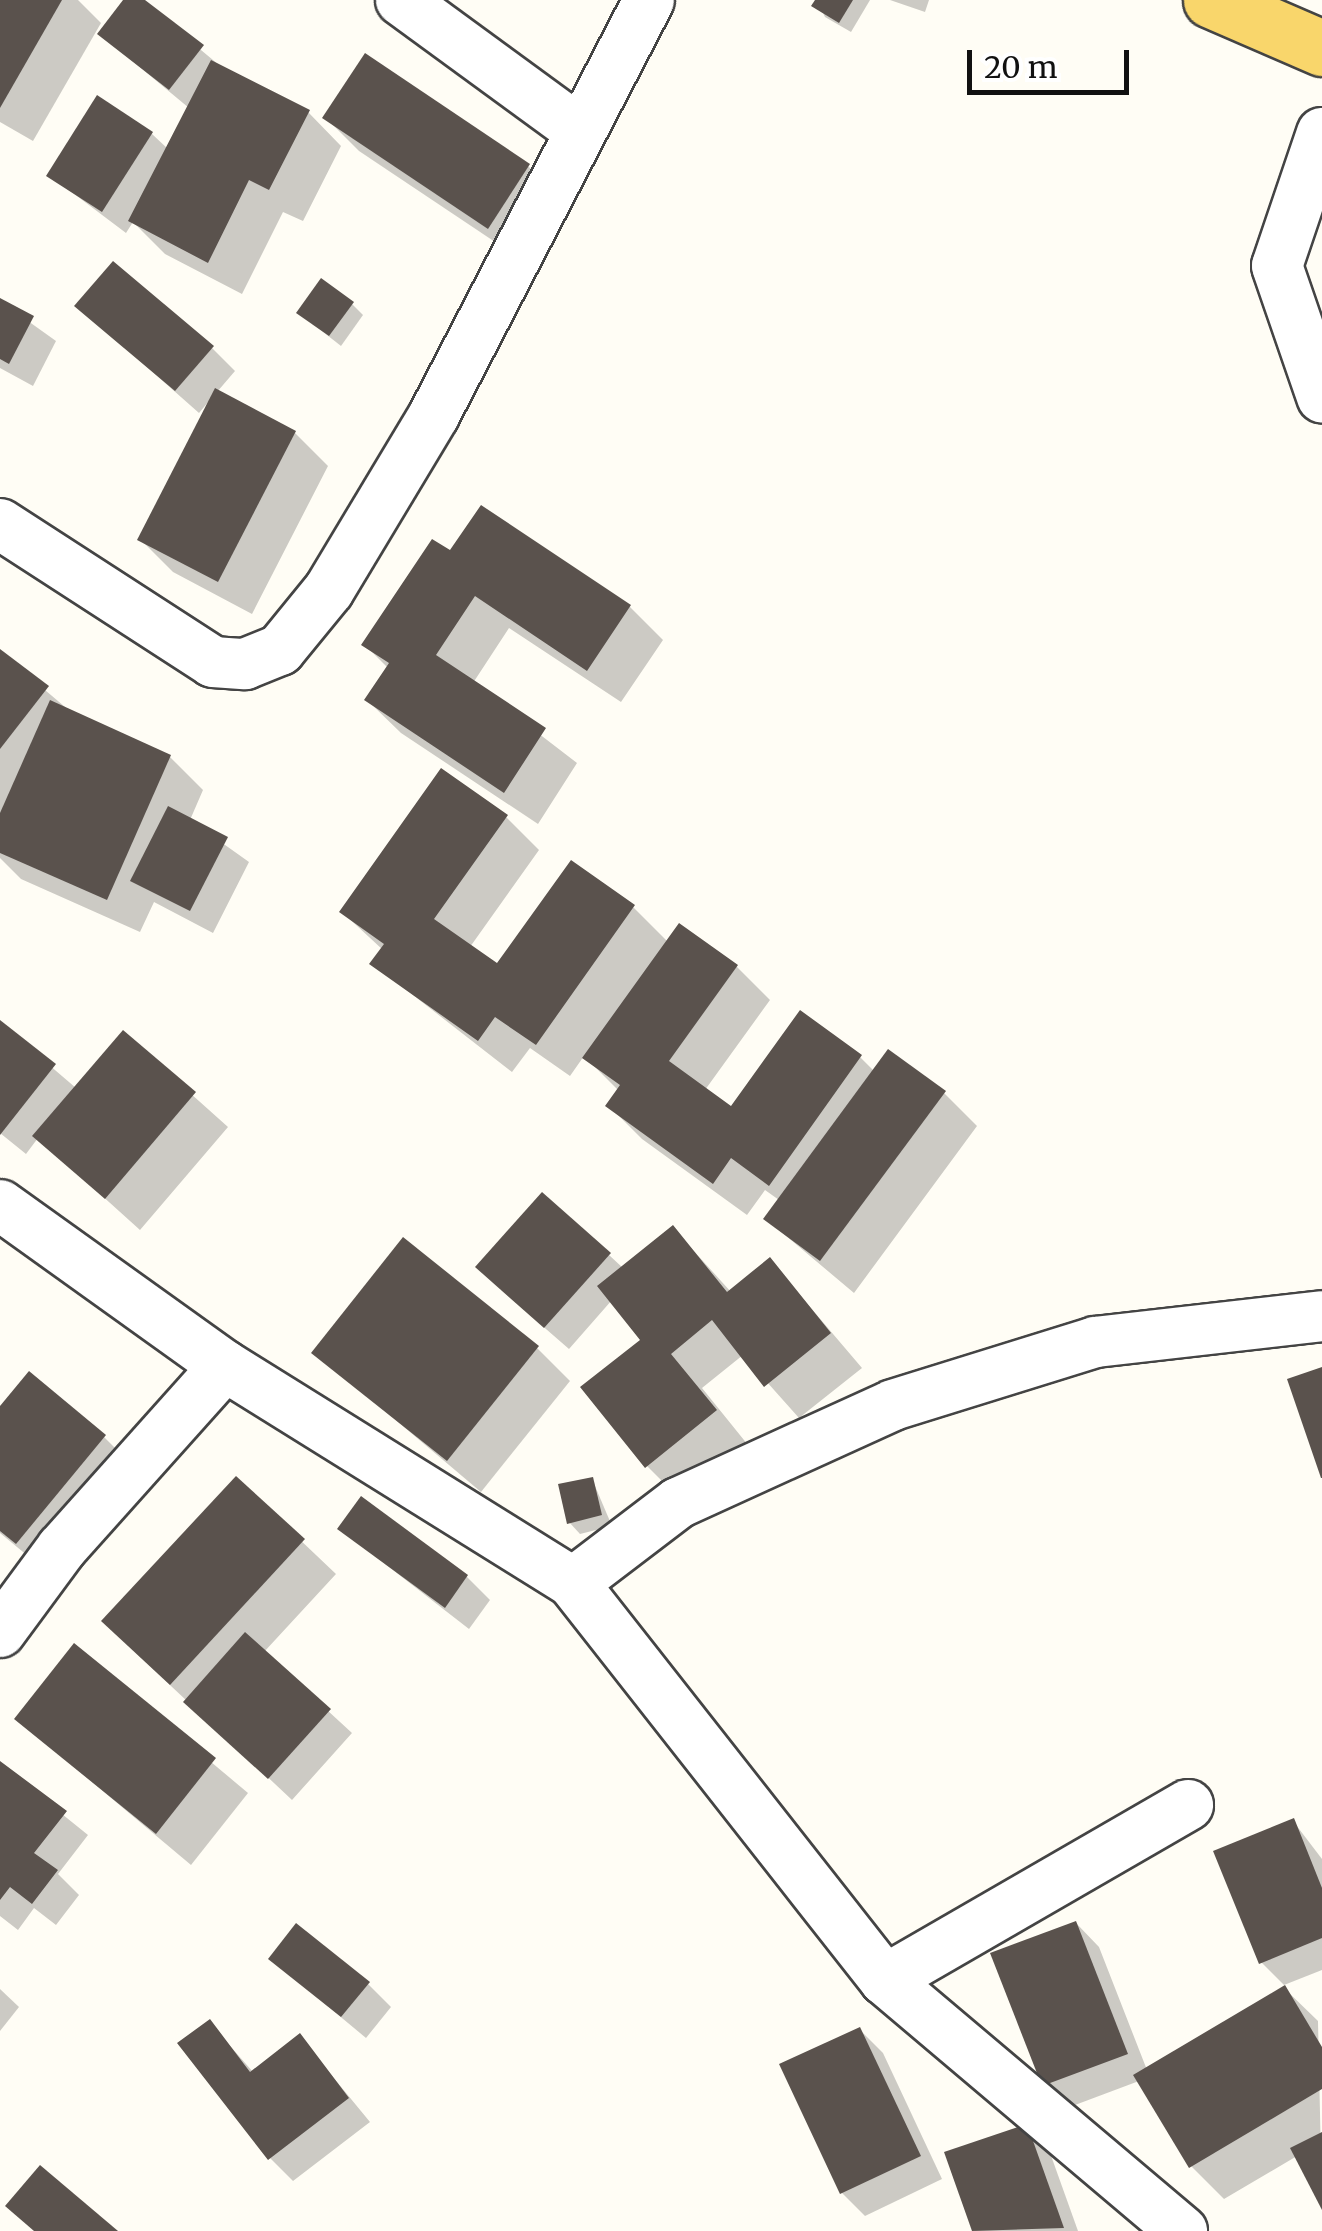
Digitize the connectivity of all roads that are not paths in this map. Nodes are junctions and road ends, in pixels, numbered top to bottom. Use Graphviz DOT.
graph roads {
  1 [pos="401,0"];
  2 [pos="649,0"];
  3 [pos="1211,0"];
  4 [pos="1322,48"];
  5 [pos="576,128"];
  6 [pos="1322,133"];
  7 [pos="1322,398"];
  8 [pos="0,524"];
  9 [pos="0,1206"];
  10 [pos="1322,1316"];
  11 [pos="225,1366"];
  12 [pos="573,1583"];
  13 [pos="0,1632"];
  14 [pos="1188,1805"];
  15 [pos="885,1980"];
  16 [pos="1182,2231"];
  1 -- 5 [label="street"];
  2 -- 5 [label="street"];
  3 -- 4 [label="main road"];
  5 -- 8 [label="street"];
  6 -- 7 [label="street"];
  9 -- 11 [label="street"];
  10 -- 12 [label="street"];
  11 -- 12 [label="street"];
  11 -- 13 [label="street"];
  12 -- 15 [label="street"];
  14 -- 15 [label="street"];
  15 -- 16 [label="street"];
}
